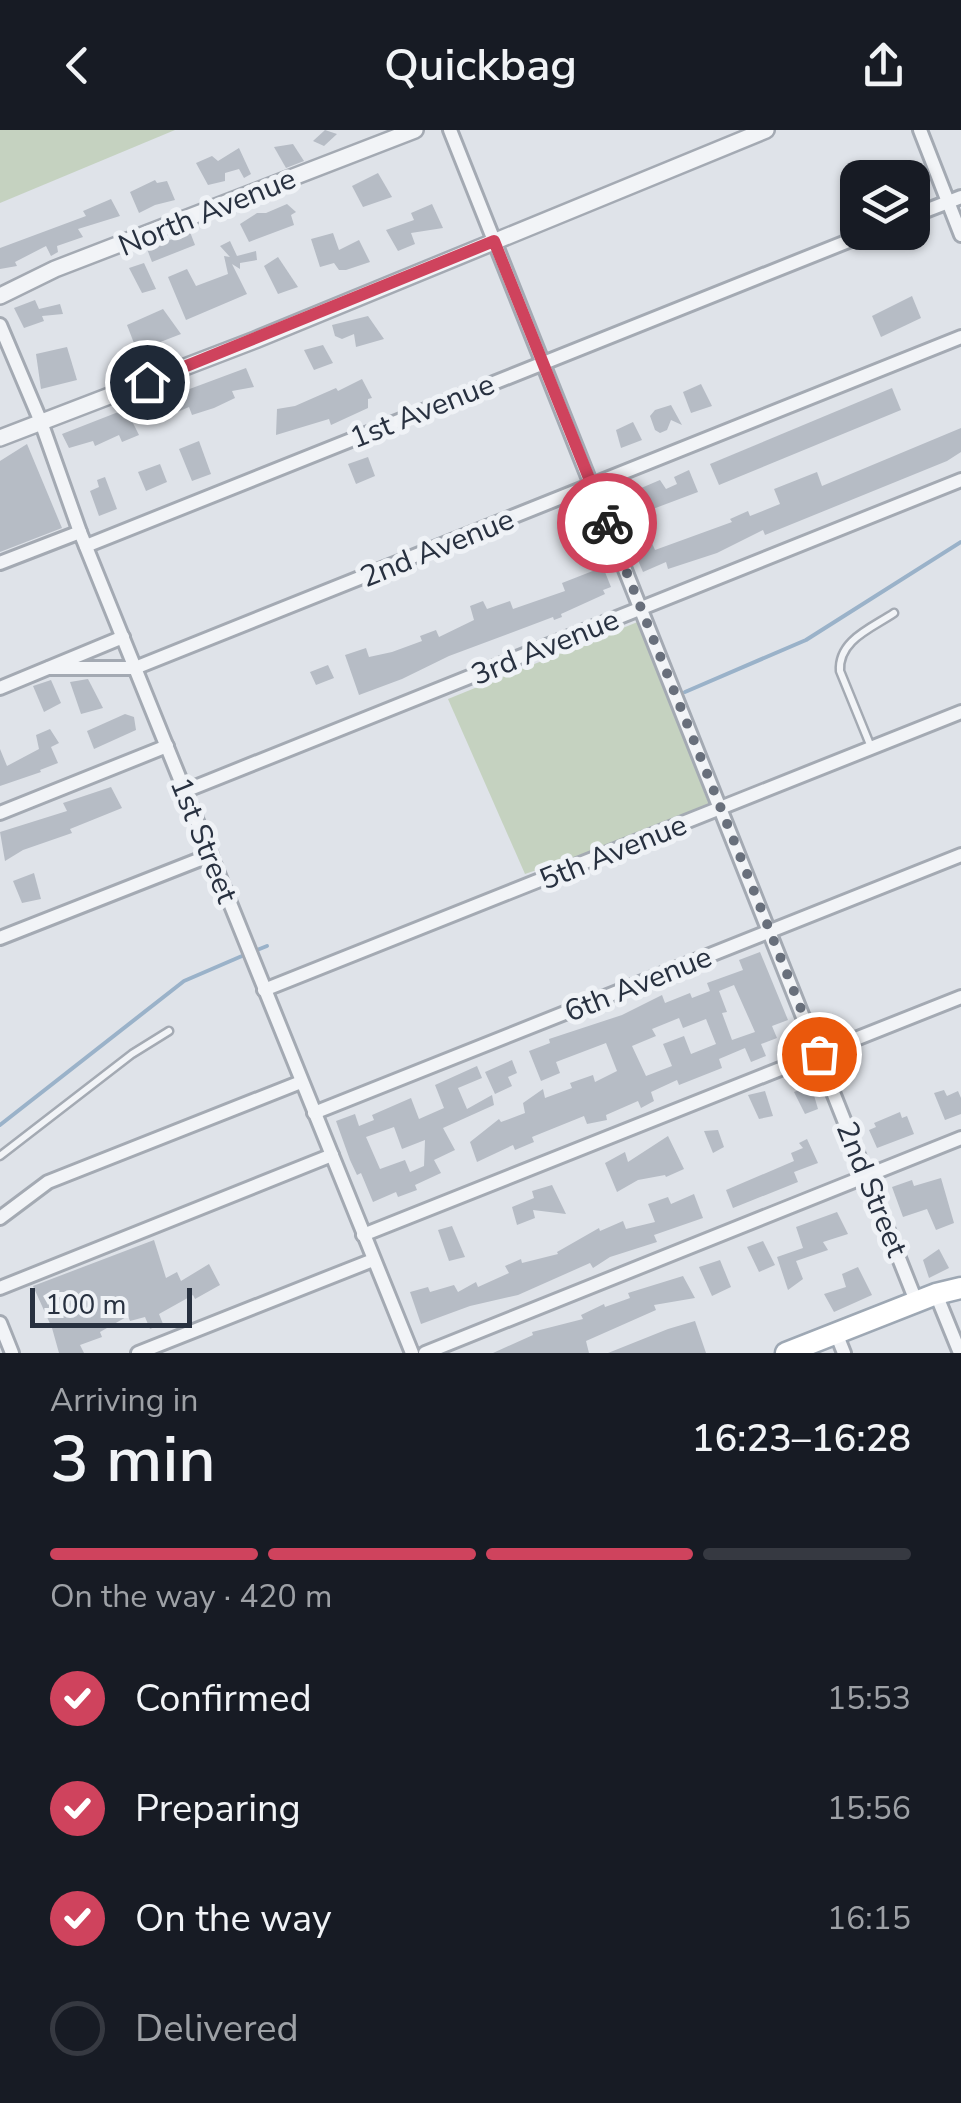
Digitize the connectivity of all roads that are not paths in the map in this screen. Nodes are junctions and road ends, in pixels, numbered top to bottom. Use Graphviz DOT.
graph roads {
  1 [pos="415,130"];
  2 [pos="450,130"];
  3 [pos="766,130"];
  4 [pos="920,130"];
  5 [pos="954,200"];
  6 [pos="930,209"];
  7 [pos="961,235"];
  8 [pos="494,241"];
  9 [pos="840,244"];
  10 [pos="0,296"];
  11 [pos="0,324"];
  12 [pos="961,338"];
  13 [pos="542,362"];
  14 [pos="41,422"];
  15 [pos="0,438"];
  16 [pos="961,480"];
  17 [pos="592,486"];
  18 [pos="80,532"];
  19 [pos="86,546"];
  20 [pos="0,564"];
  21 [pos="641,608"];
  22 [pos="894,613"];
  23 [pos="123,637"];
  24 [pos="49,668"];
  25 [pos="135,668"];
  26 [pos="0,688"];
  27 [pos="961,712"];
  28 [pos="167,746"];
  29 [pos="872,748"];
  30 [pos="185,791"];
  31 [pos="721,808"];
  32 [pos="0,814"];
  33 [pos="210,855"];
  34 [pos="961,855"];
  35 [pos="769,931"];
  36 [pos="0,938"];
  37 [pos="264,990"];
  38 [pos="961,997"];
  39 [pos="169,1032"];
  40 [pos="819,1054"];
  41 [pos="301,1082"];
  42 [pos="314,1113"];
  43 [pos="961,1138"];
  44 [pos="332,1155"];
  45 [pos="0,1156"];
  46 [pos="866,1177"];
  47 [pos="0,1218"];
  48 [pos="363,1234"];
  49 [pos="372,1260"];
  50 [pos="0,1288"];
  51 [pos="942,1296"];
  52 [pos="0,1323"];
  53 [pos="840,1344"];
  54 [pos="12,1353"];
  55 [pos="138,1353"];
  56 [pos="412,1353"];
  57 [pos="425,1353"];
  58 [pos="786,1353"];
  59 [pos="819,1353"];
  60 [pos="960,1353"];
  1 -- 10 [label="street, North Avenue"];
  2 -- 8 [label="street, 2nd Street"];
  3 -- 8 [label="street"];
  4 -- 5 [label="street"];
  5 -- 6 [label="street"];
  5 -- 7 [label="street"];
  8 -- 13 [label="street, 2nd Street"];
  8 -- 14 [label="street"];
  9 -- 13 [label="street, 1st Avenue"];
  11 -- 14 [label="street, 1st Street"];
  12 -- 17 [label="street, 2nd Avenue"];
  13 -- 17 [label="street, 2nd Street"];
  13 -- 19 [label="street, 1st Avenue"];
  14 -- 15 [label="street"];
  14 -- 18 [label="street, 1st Street"];
  16 -- 21 [label="street, 3rd Avenue"];
  17 -- 21 [label="street, 2nd Street"];
  17 -- 25 [label="street, 2nd Avenue"];
  18 -- 19 [label="street, 1st Street"];
  18 -- 20 [label="street"];
  19 -- 23 [label="street, 1st Street"];
  21 -- 30 [label="street, 3rd Avenue"];
  21 -- 31 [label="street, 2nd Street"];
  22 -- 29 [label="lane"];
  23 -- 24 [label="street"];
  23 -- 25 [label="street, 1st Street"];
  24 -- 25 [label="street"];
  24 -- 26 [label="street"];
  25 -- 28 [label="street, 1st Street"];
  27 -- 29 [label="street, 5th Avenue"];
  28 -- 30 [label="street, 1st Street"];
  28 -- 32 [label="street"];
  29 -- 31 [label="street, 5th Avenue"];
  30 -- 33 [label="street, 1st Street"];
  31 -- 35 [label="street, 2nd Street"];
  31 -- 37 [label="street, 5th Avenue"];
  33 -- 36 [label="street"];
  33 -- 37 [label="street, 1st Street"];
  34 -- 35 [label="street, 6th Avenue"];
  35 -- 40 [label="street, 2nd Street"];
  35 -- 42 [label="street, 6th Avenue"];
  37 -- 41 [label="street, 1st Street"];
  38 -- 40 [label="street"];
  39 -- 45 [label="lane"];
  40 -- 46 [label="street, 2nd Street"];
  40 -- 48 [label="street"];
  41 -- 42 [label="street, 1st Street"];
  41 -- 47 [label="street"];
  42 -- 44 [label="street, 1st Street"];
  43 -- 46 [label="street"];
  44 -- 48 [label="street, 1st Street"];
  44 -- 50 [label="street"];
  46 -- 51 [label="street, 2nd Street"];
  46 -- 57 [label="street"];
  48 -- 49 [label="street, 1st Street"];
  49 -- 55 [label="street"];
  49 -- 56 [label="street, 1st Street"];
  51 -- 53 [label="main road"];
  51 -- 60 [label="street, 2nd Street"];
  52 -- 54 [label="street"];
  53 -- 58 [label="main road"];
  53 -- 59 [label="main road"];
}
